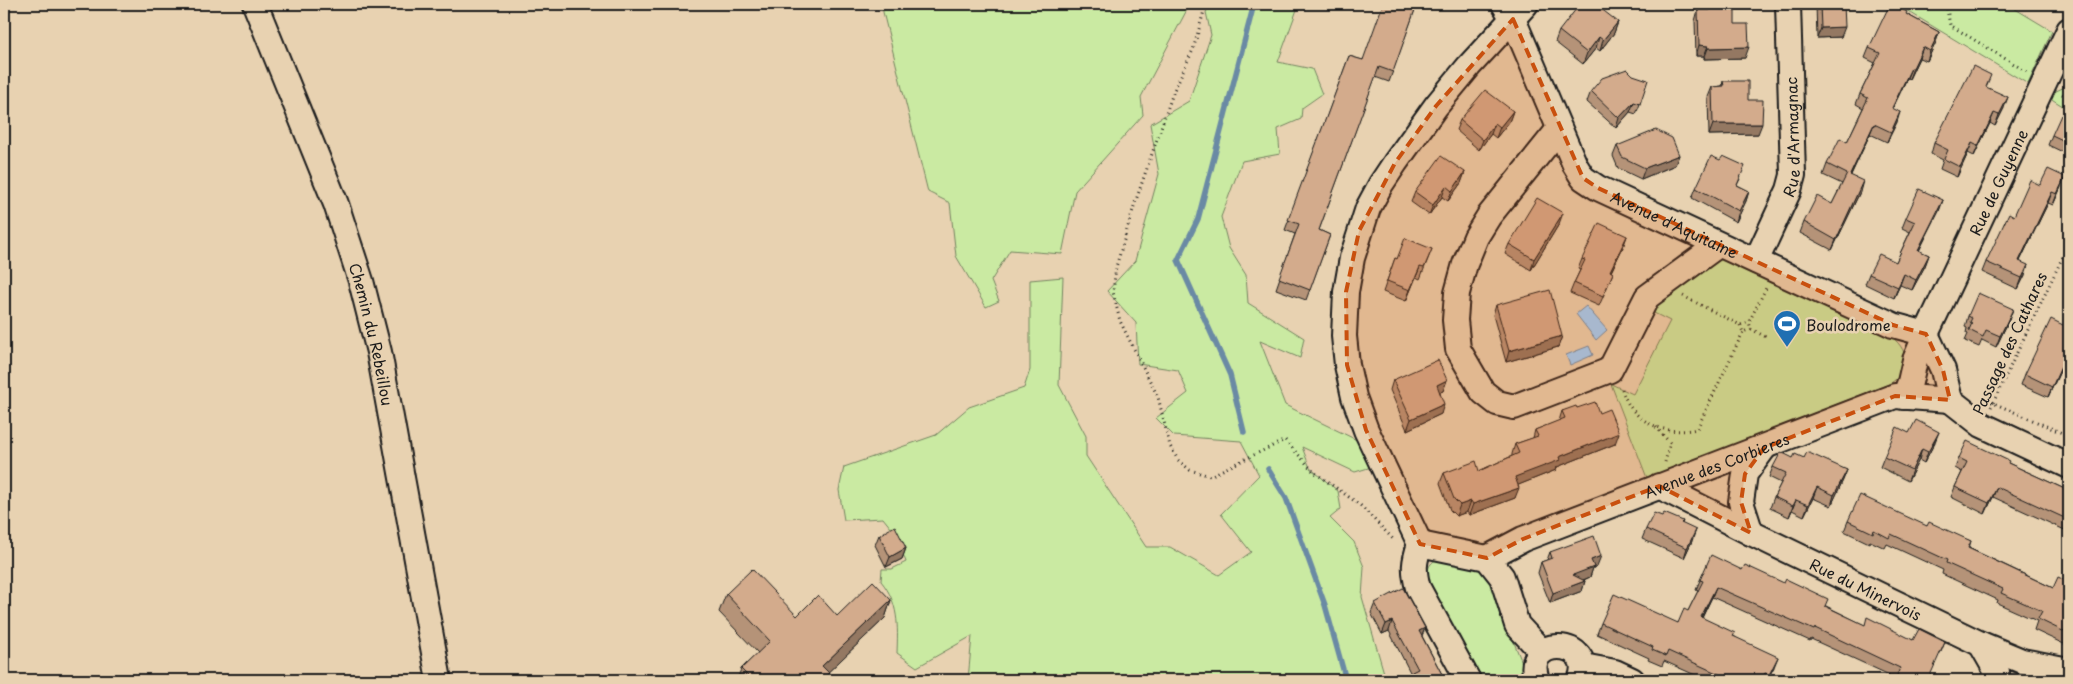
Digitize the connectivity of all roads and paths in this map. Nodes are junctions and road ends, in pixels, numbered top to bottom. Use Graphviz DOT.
graph roads {
  1 [pos="255,4"];
  2 [pos="1206,4"];
  3 [pos="1788,4"];
  4 [pos="1946,4"];
  5 [pos="1514,9"];
  6 [pos="2066,46"];
  7 [pos="2044,83"];
  8 [pos="1559,129"];
  9 [pos="2069,244"];
  10 [pos="1718,245"];
  11 [pos="1756,261"];
  12 [pos="1767,288"];
  13 [pos="1680,294"];
  14 [pos="1749,322"];
  15 [pos="1740,325"];
  16 [pos="1751,329"];
  17 [pos="1744,332"];
  18 [pos="1926,334"];
  19 [pos="1766,337"];
  20 [pos="1622,390"];
  21 [pos="1904,397"];
  22 [pos="1985,399"];
  23 [pos="1950,400"];
  24 [pos="1993,403"];
  25 [pos="1982,425"];
  26 [pos="1656,427"];
  27 [pos="2069,436"];
  28 [pos="1764,448"];
  29 [pos="2069,466"];
  30 [pos="1659,486"];
  31 [pos="1751,533"];
  32 [pos="1417,552"];
  33 [pos="1488,558"];
  34 [pos="1981,644"];
  35 [pos="1542,652"];
  36 [pos="2069,670"];
  37 [pos="1581,673"];
  38 [pos="439,680"];
  39 [pos="1468,680"];
  40 [pos="1537,680"];
  41 [pos="1632,680"];
  42 [pos="1994,680"];
  43 [pos="2040,680"];
  1 -- 38 [label="street, Chemin du Rebeillou"];
  2 -- 32 [label="path"];
  3 -- 11 [label="street, Rue d'Armagnac"];
  4 -- 7 [label="path"];
  5 -- 8 [label="street, Avenue d'Aquitaine"];
  5 -- 32 [label="street"];
  6 -- 7 [label="street, Rue de Guyenne"];
  7 -- 18 [label="street, Rue de Guyenne"];
  8 -- 10 [label="street, Avenue d'Aquitaine"];
  8 -- 10 [label="street"];
  9 -- 24 [label="path, Passage des Cathares"];
  10 -- 11 [label="street, Avenue d'Aquitaine"];
  11 -- 18 [label="street, Avenue d'Aquitaine"];
  12 -- 14 [label="path"];
  13 -- 15 [label="path"];
  14 -- 15 [label="path"];
  14 -- 16 [label="path"];
  15 -- 17 [label="path"];
  16 -- 17 [label="path"];
  16 -- 19 [label="path"];
  17 -- 26 [label="path"];
  18 -- 21 [label="street, Rue de Guyenne"];
  18 -- 23 [label="street"];
  20 -- 26 [label="path"];
  21 -- 23 [label="street, Avenue des Corbieres"];
  21 -- 28 [label="street, Avenue des Corbieres"];
  22 -- 24 [label="path"];
  23 -- 25 [label="street"];
  24 -- 25 [label="path, Passage des Cathares"];
  24 -- 27 [label="path"];
  25 -- 29 [label="street"];
  26 -- 30 [label="path"];
  28 -- 30 [label="street, Avenue des Corbieres"];
  28 -- 31 [label="street"];
  30 -- 31 [label="street, Rue du Minervois"];
  30 -- 33 [label="street, Avenue des Corbieres"];
  31 -- 34 [label="street, Rue du Minervois"];
  32 -- 33 [label="street"];
  32 -- 39 [label="street"];
  33 -- 35 [label="street"];
  34 -- 36 [label="street, Rue du Minervois"];
  34 -- 42 [label="street"];
  35 -- 37 [label="street"];
  35 -- 40 [label="street"];
  36 -- 43 [label="street"];
  37 -- 41 [label="street"];
}
